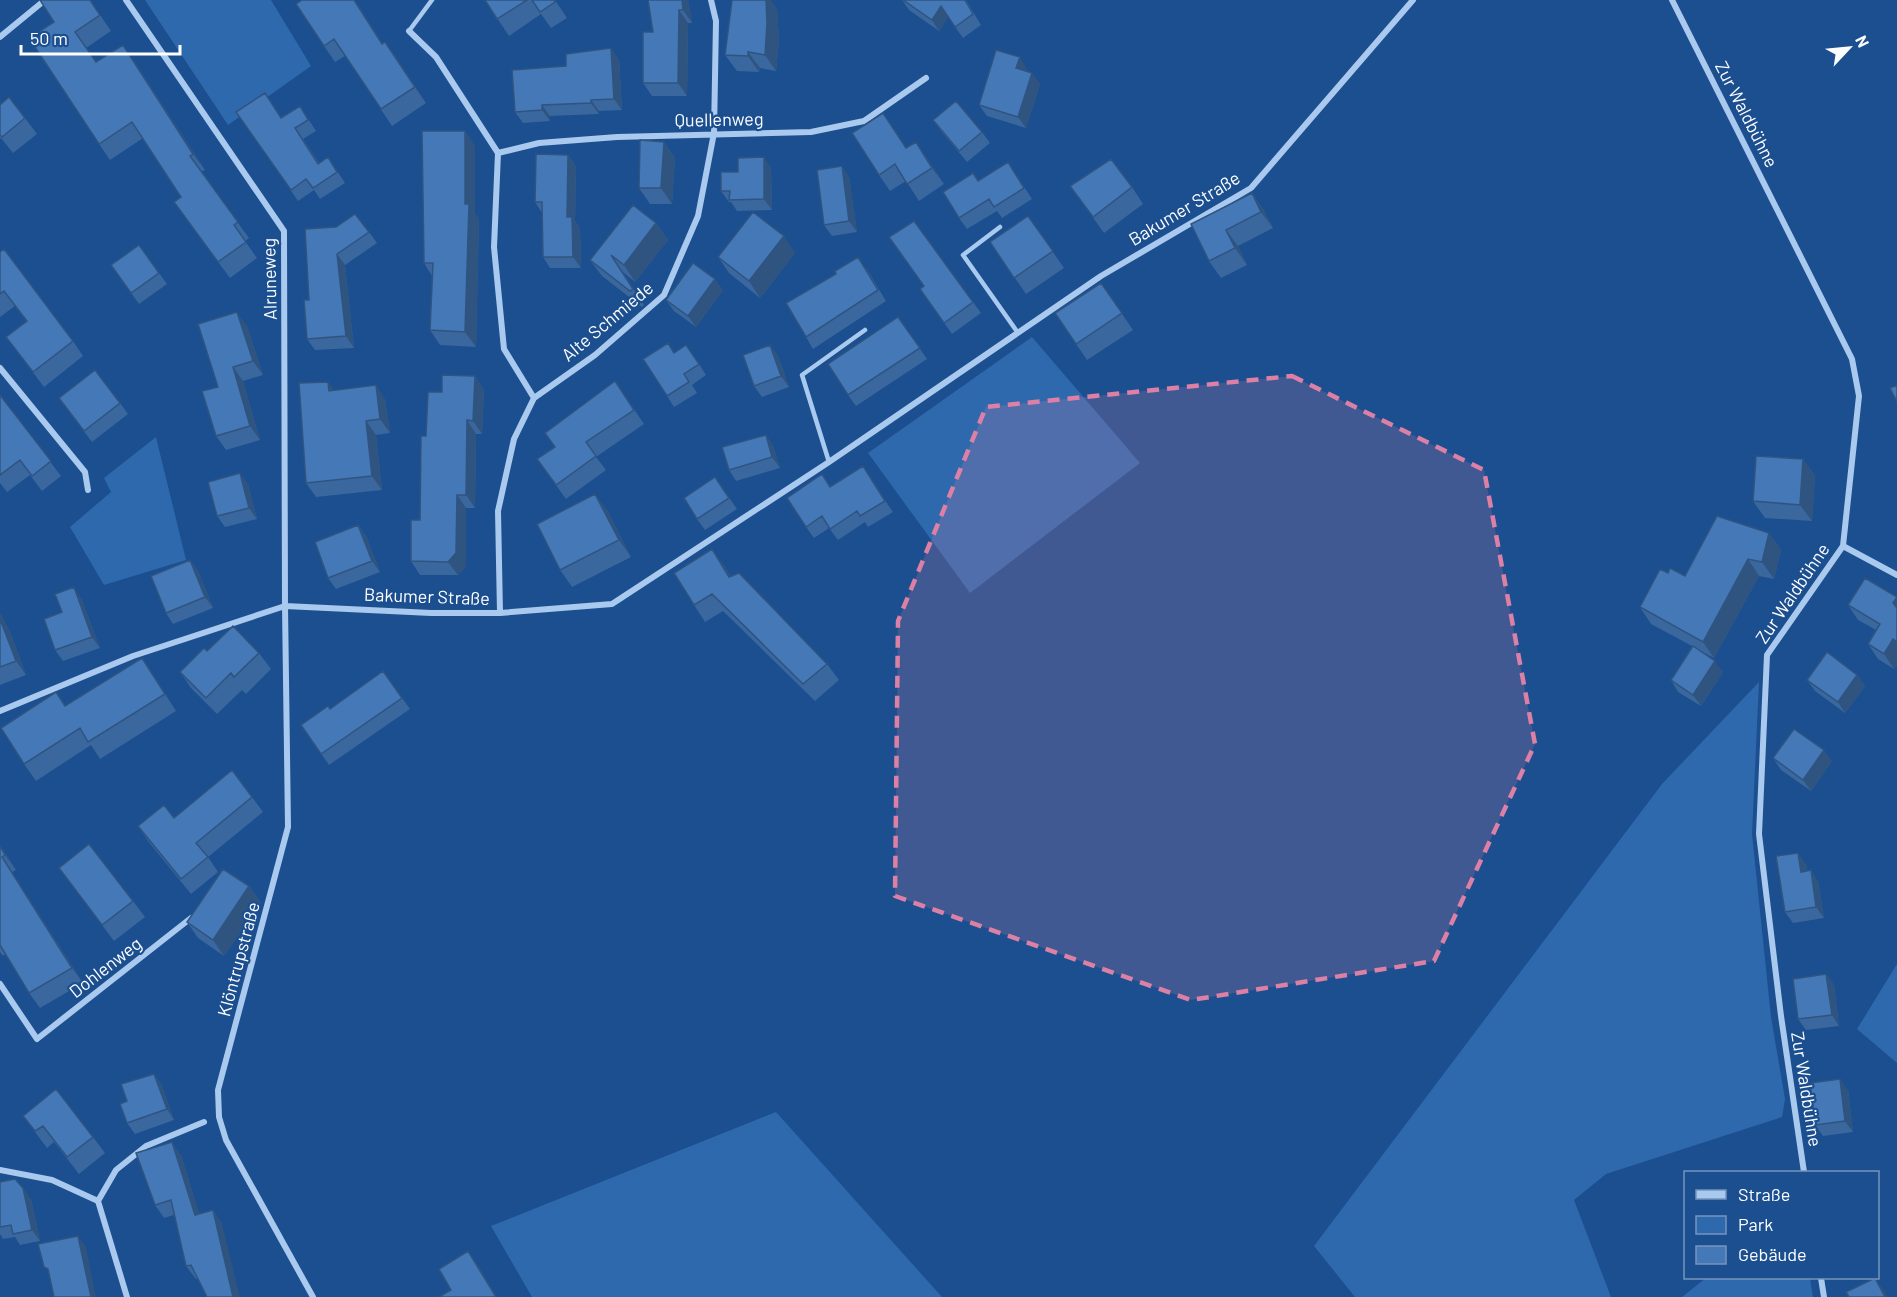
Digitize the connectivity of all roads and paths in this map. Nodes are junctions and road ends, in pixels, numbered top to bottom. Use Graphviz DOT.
graph roads {
  1 [pos="45,0"];
  2 [pos="126,0"];
  3 [pos="432,0"];
  4 [pos="711,0"];
  5 [pos="1413,0"];
  6 [pos="1672,0"];
  7 [pos="409,31"];
  8 [pos="0,37"];
  9 [pos="926,78"];
  10 [pos="714,133"];
  11 [pos="498,153"];
  12 [pos="1000,227"];
  13 [pos="865,330"];
  14 [pos="1018,333"];
  15 [pos="0,369"];
  16 [pos="534,398"];
  17 [pos="829,462"];
  18 [pos="88,490"];
  19 [pos="1843,546"];
  20 [pos="1897,575"];
  21 [pos="285,606"];
  22 [pos="500,613"];
  23 [pos="0,711"];
  24 [pos="192,918"];
  25 [pos="0,984"];
  26 [pos="204,1122"];
  27 [pos="0,1170"];
  28 [pos="1804,1171"];
  29 [pos="98,1201"];
  30 [pos="1821,1279"];
  31 [pos="127,1297"];
  32 [pos="313,1297"];
  33 [pos="1824,1297"];
  1 -- 8 [label="street"];
  2 -- 21 [label="street, Alruneweg"];
  3 -- 7 [label="lane"];
  4 -- 10 [label="street, Alte Schmiede"];
  5 -- 14 [label="street, Bakumer Straße"];
  6 -- 19 [label="street, Zur Waldbühne"];
  7 -- 11 [label="street"];
  9 -- 10 [label="street, Quellenweg"];
  10 -- 11 [label="street, Quellenweg"];
  10 -- 16 [label="street, Alte Schmiede"];
  11 -- 16 [label="street"];
  12 -- 14 [label="lane"];
  13 -- 17 [label="lane"];
  14 -- 17 [label="street, Bakumer Straße"];
  15 -- 18 [label="street"];
  16 -- 22 [label="street, Alte Schmiede"];
  17 -- 22 [label="street, Bakumer Straße"];
  19 -- 20 [label="street"];
  19 -- 28 [label="street, Zur Waldbühne"];
  21 -- 22 [label="street, Bakumer Straße"];
  21 -- 23 [label="street, Bakumer Straße"];
  21 -- 32 [label="street, Klöntrupstraße"];
  24 -- 25 [label="street, Dohlenweg"];
  26 -- 29 [label="street"];
  27 -- 29 [label="street"];
  29 -- 31 [label="street"];
  30 -- 33 [label="street"];
}
